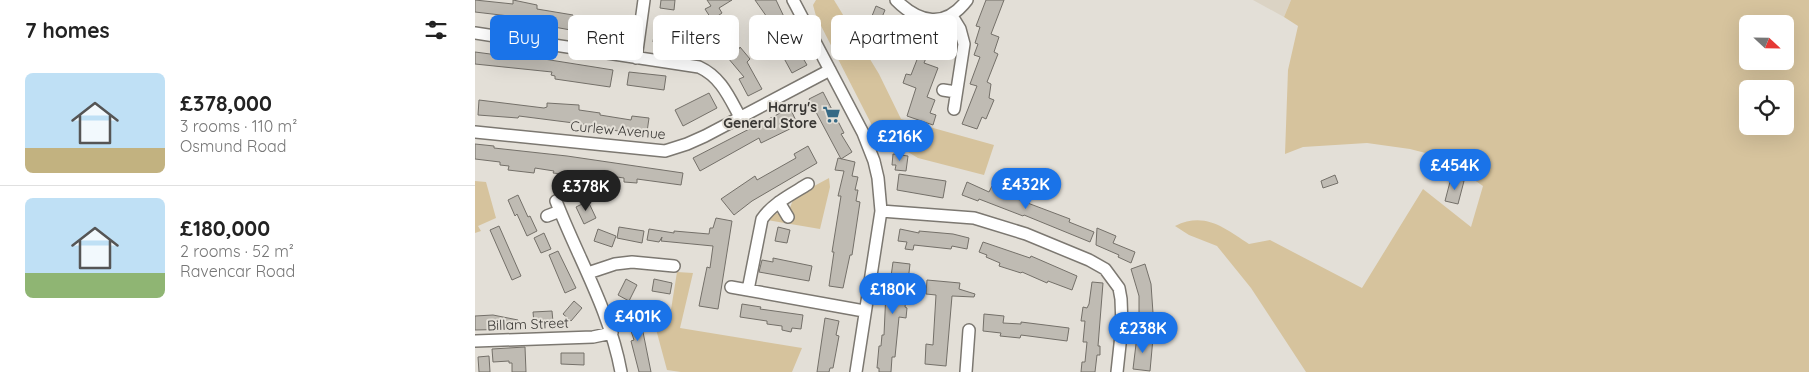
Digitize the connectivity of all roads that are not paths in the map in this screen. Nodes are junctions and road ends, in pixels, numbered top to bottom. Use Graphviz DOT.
graph roads {
  1 [pos="645,0"];
  2 [pos="795,0"];
  3 [pos="895,0"];
  4 [pos="967,0"];
  5 [pos="643,15"];
  6 [pos="913,15"];
  7 [pos="953,15"];
  8 [pos="957,24"];
  9 [pos="475,33"];
  10 [pos="568,47"];
  11 [pos="643,59"];
  12 [pos="830,70"];
  13 [pos="943,90"];
  14 [pos="956,92"];
  15 [pos="954,109"];
  16 [pos="740,117"];
  17 [pos="475,132"];
  18 [pos="808,184"];
  19 [pos="779,202"];
  20 [pos="881,211"];
  21 [pos="547,216"];
  22 [pos="788,217"];
  23 [pos="675,266"];
  24 [pos="587,274"];
  25 [pos="731,287"];
  26 [pos="748,290"];
  27 [pos="864,311"];
  28 [pos="969,330"];
  29 [pos="612,333"];
  30 [pos="475,341"];
  31 [pos="621,372"];
  32 [pos="856,372"];
  33 [pos="966,372"];
  34 [pos="1117,372"];
  1 -- 5 [label="street"];
  2 -- 12 [label="street"];
  3 -- 6 [label="street"];
  4 -- 7 [label="street"];
  8 -- 14 [label="street"];
  9 -- 10 [label="street"];
  11 -- 16 [label="street"];
  12 -- 16 [label="street, Curlew Avenue"];
  12 -- 20 [label="street"];
  13 -- 14 [label="street"];
  14 -- 15 [label="street"];
  16 -- 17 [label="street, Curlew Avenue"];
  18 -- 19 [label="street"];
  19 -- 22 [label="street"];
  19 -- 26 [label="street"];
  20 -- 27 [label="street"];
  20 -- 34 [label="street"];
  21 -- 24 [label="street"];
  23 -- 24 [label="street"];
  24 -- 29 [label="street"];
  25 -- 26 [label="street"];
  26 -- 27 [label="street"];
  27 -- 32 [label="street"];
  28 -- 33 [label="street"];
  29 -- 30 [label="street, Billam Street"];
  29 -- 31 [label="street"];
}
